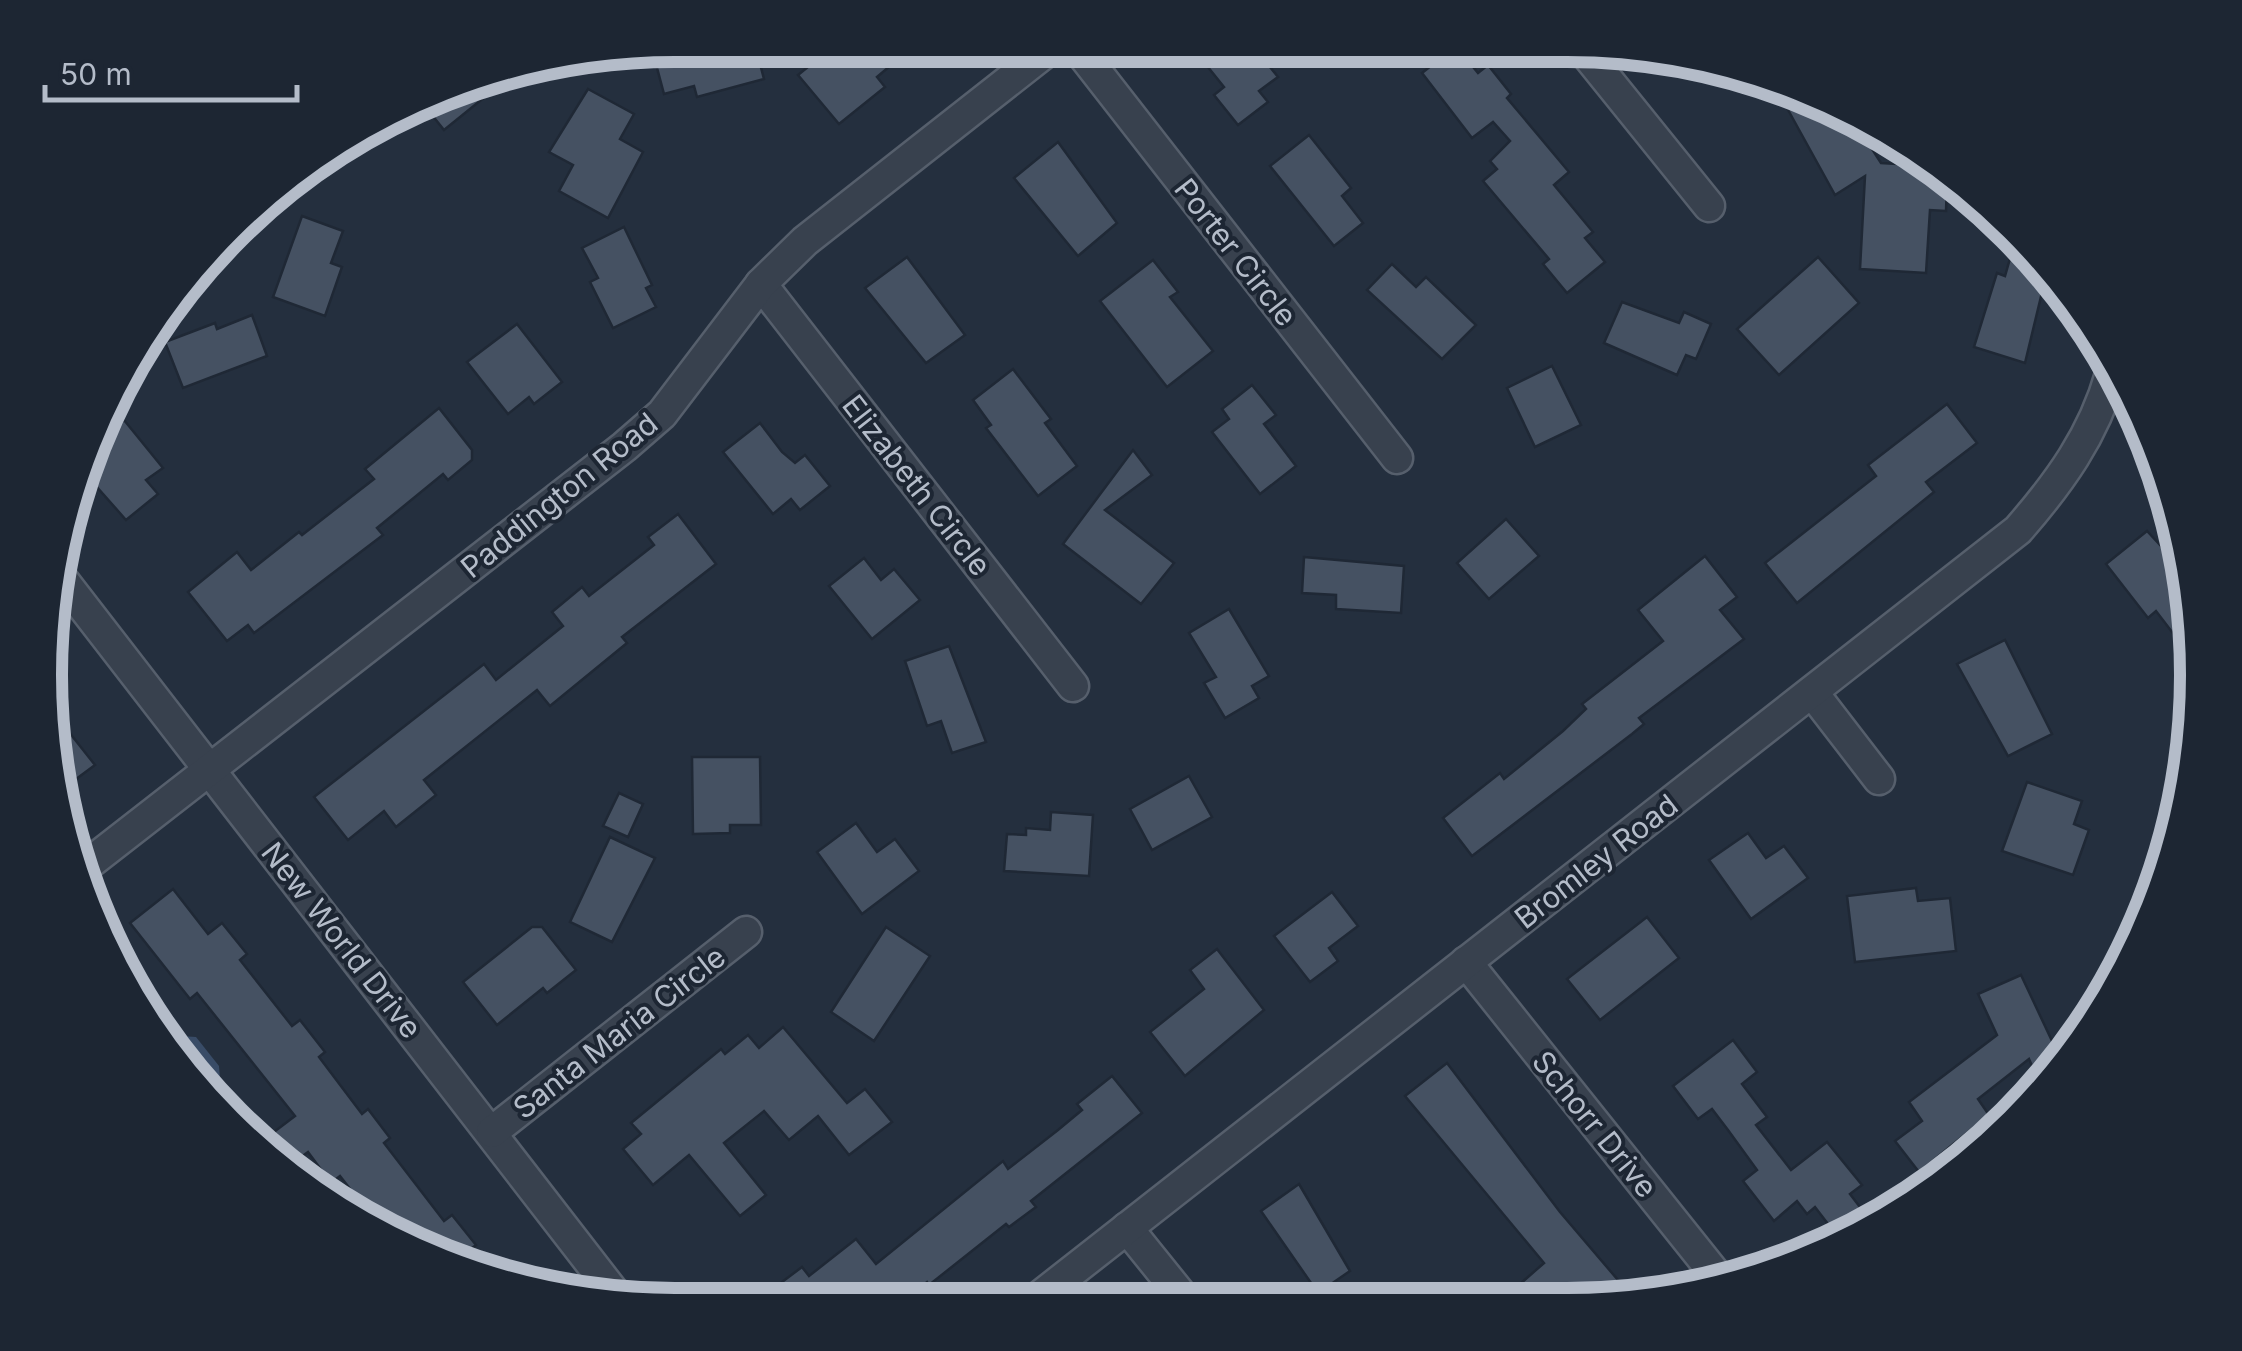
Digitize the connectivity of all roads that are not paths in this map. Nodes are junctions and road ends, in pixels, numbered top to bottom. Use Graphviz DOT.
graph roads {
  1 [pos="1030,63"];
  2 [pos="1089,63"];
  3 [pos="1594,64"];
  4 [pos="1709,206"];
  5 [pos="762,284"];
  6 [pos="2107,388"];
  7 [pos="1396,458"];
  8 [pos="69,588"];
  9 [pos="1073,686"];
  10 [pos="1812,692"];
  11 [pos="209,771"];
  12 [pos="1879,779"];
  13 [pos="91,862"];
  14 [pos="746,932"];
  15 [pos="1466,962"];
  16 [pos="492,1132"];
  17 [pos="1127,1228"];
  18 [pos="1713,1271"];
  19 [pos="608,1284"];
  20 [pos="1050,1288"];
  21 [pos="1176,1288"];
  1 -- 5 [label="street, Paddington Road"];
  2 -- 7 [label="street, Porter Circle"];
  3 -- 4 [label="street"];
  5 -- 9 [label="street, Elizabeth Circle"];
  5 -- 11 [label="street, Paddington Road"];
  6 -- 10 [label="street, Bromley Road"];
  8 -- 11 [label="street, New World Drive"];
  10 -- 12 [label="street"];
  10 -- 15 [label="street, Bromley Road"];
  11 -- 13 [label="street, Paddington Road"];
  11 -- 16 [label="street, New World Drive"];
  14 -- 16 [label="street, Santa Maria Circle"];
  15 -- 17 [label="street, Bromley Road"];
  15 -- 18 [label="street, Schorr Drive"];
  16 -- 19 [label="street, New World Drive"];
  17 -- 20 [label="street, Bromley Road"];
  17 -- 21 [label="street"];
}
